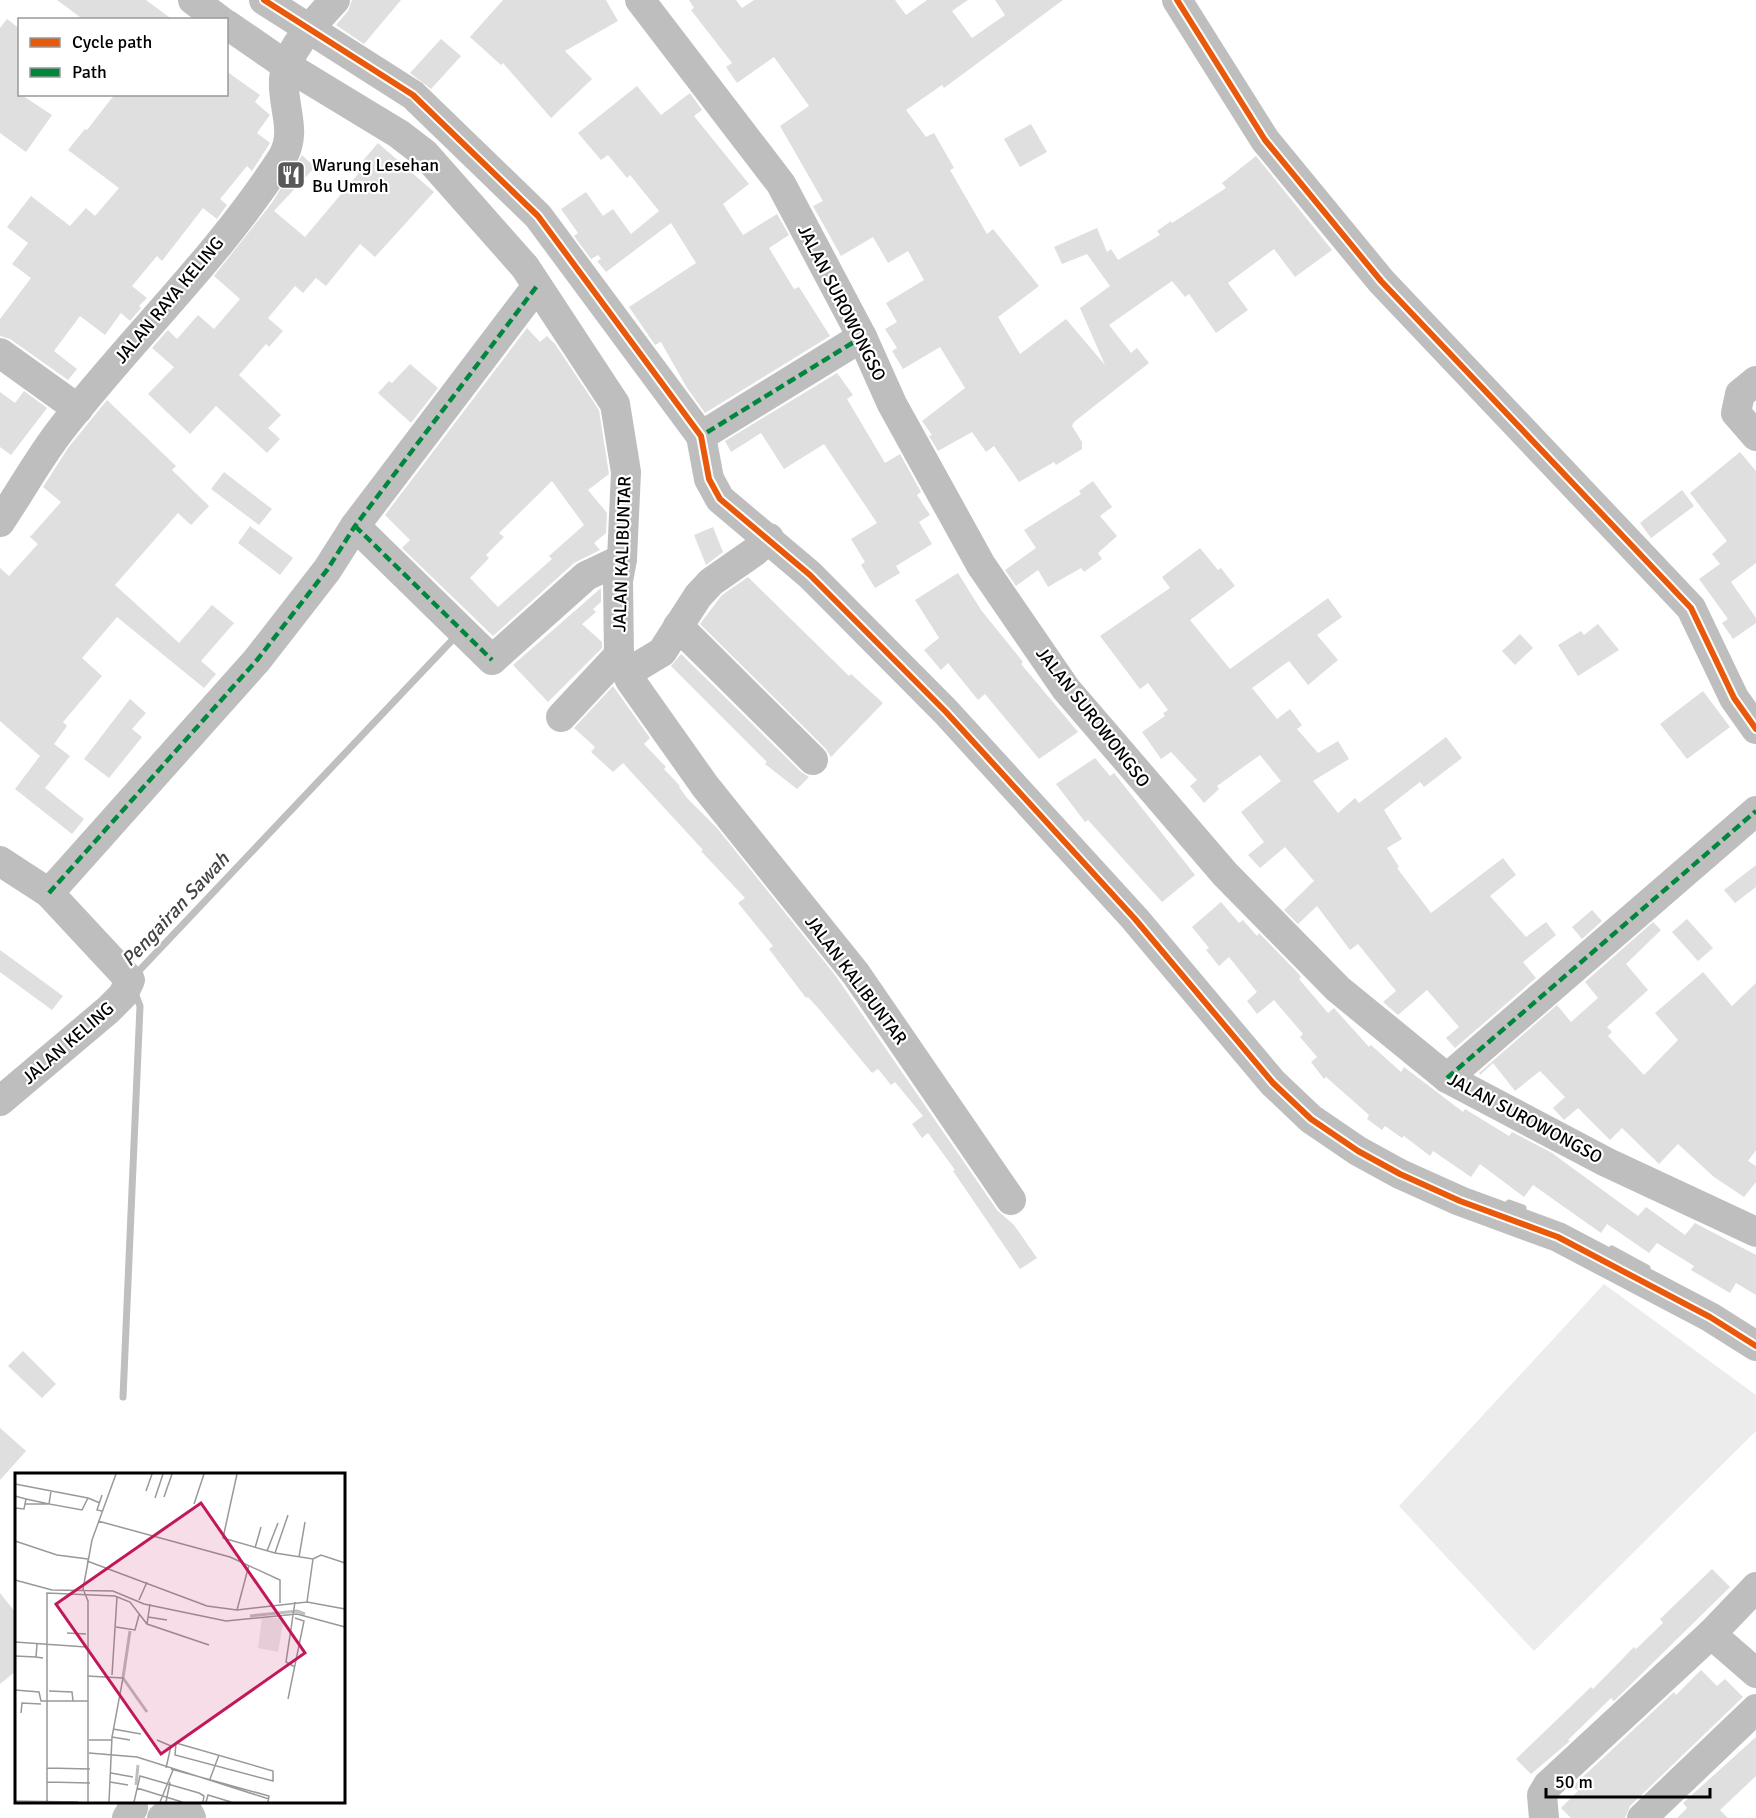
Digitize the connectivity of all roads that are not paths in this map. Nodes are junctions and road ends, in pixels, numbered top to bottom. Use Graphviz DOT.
graph roads {
  1 [pos="193,0"];
  2 [pos="264,0"];
  3 [pos="335,0"];
  4 [pos="640,0"];
  5 [pos="1177,0"];
  6 [pos="217,18"];
  7 [pos="228,25"];
  8 [pos="309,29"];
  9 [pos="287,65"];
  10 [pos="537,286"];
  11 [pos="862,337"];
  12 [pos="0,353"];
  13 [pos="1756,381"];
  14 [pos="78,409"];
  15 [pos="701,436"];
  16 [pos="1756,436"];
  17 [pos="1,520"];
  18 [pos="355,526"];
  19 [pos="761,545"];
  20 [pos="622,559"];
  21 [pos="678,626"];
  22 [pos="637,662"];
  23 [pos="561,717"];
  24 [pos="1756,729"];
  25 [pos="813,760"];
  26 [pos="1756,811"];
  27 [pos="0,861"];
  28 [pos="49,893"];
  29 [pos="1447,1078"];
  30 [pos="0,1101"];
  31 [pos="1011,1200"];
  32 [pos="1756,1232"];
  33 [pos="1756,1346"];
  34 [pos="1756,1587"];
  35 [pos="1711,1634"];
  36 [pos="1756,1673"];
  37 [pos="1756,1709"];
  38 [pos="132,1803"];
  39 [pos="127,1818"];
  40 [pos="162,1818"];
  41 [pos="191,1818"];
  42 [pos="1544,1818"];
  43 [pos="1642,1818"];
  1 -- 6 [label="street"];
  2 -- 8 [label="street"];
  3 -- 8 [label="street"];
  4 -- 11 [label="street, JALAN SUROWONGSO"];
  5 -- 24 [label="street"];
  7 -- 9 [label="street, JALAN KALIBUNTAR"];
  8 -- 9 [label="street"];
  8 -- 15 [label="street"];
  9 -- 10 [label="street, JALAN KALIBUNTAR"];
  9 -- 14 [label="street, JALAN RAYA KELING"];
  10 -- 18 [label="street"];
  10 -- 20 [label="street, JALAN KALIBUNTAR"];
  11 -- 15 [label="street"];
  11 -- 29 [label="street, JALAN SUROWONGSO"];
  12 -- 14 [label="street"];
  13 -- 16 [label="street"];
  14 -- 17 [label="street, JALAN RAYA KELING"];
  15 -- 19 [label="street"];
  18 -- 20 [label="street"];
  18 -- 28 [label="street"];
  19 -- 21 [label="street"];
  19 -- 33 [label="street"];
  20 -- 22 [label="street, JALAN KALIBUNTAR"];
  21 -- 22 [label="street"];
  21 -- 25 [label="street"];
  22 -- 23 [label="street"];
  22 -- 31 [label="street, JALAN KALIBUNTAR"];
  26 -- 29 [label="street"];
  27 -- 28 [label="street"];
  28 -- 30 [label="street, JALAN KELING"];
  29 -- 32 [label="street, JALAN SUROWONGSO"];
  34 -- 35 [label="street"];
  35 -- 36 [label="street"];
  35 -- 42 [label="street"];
  37 -- 43 [label="street"];
  38 -- 39 [label="street"];
  40 -- 41 [label="street"];
}
